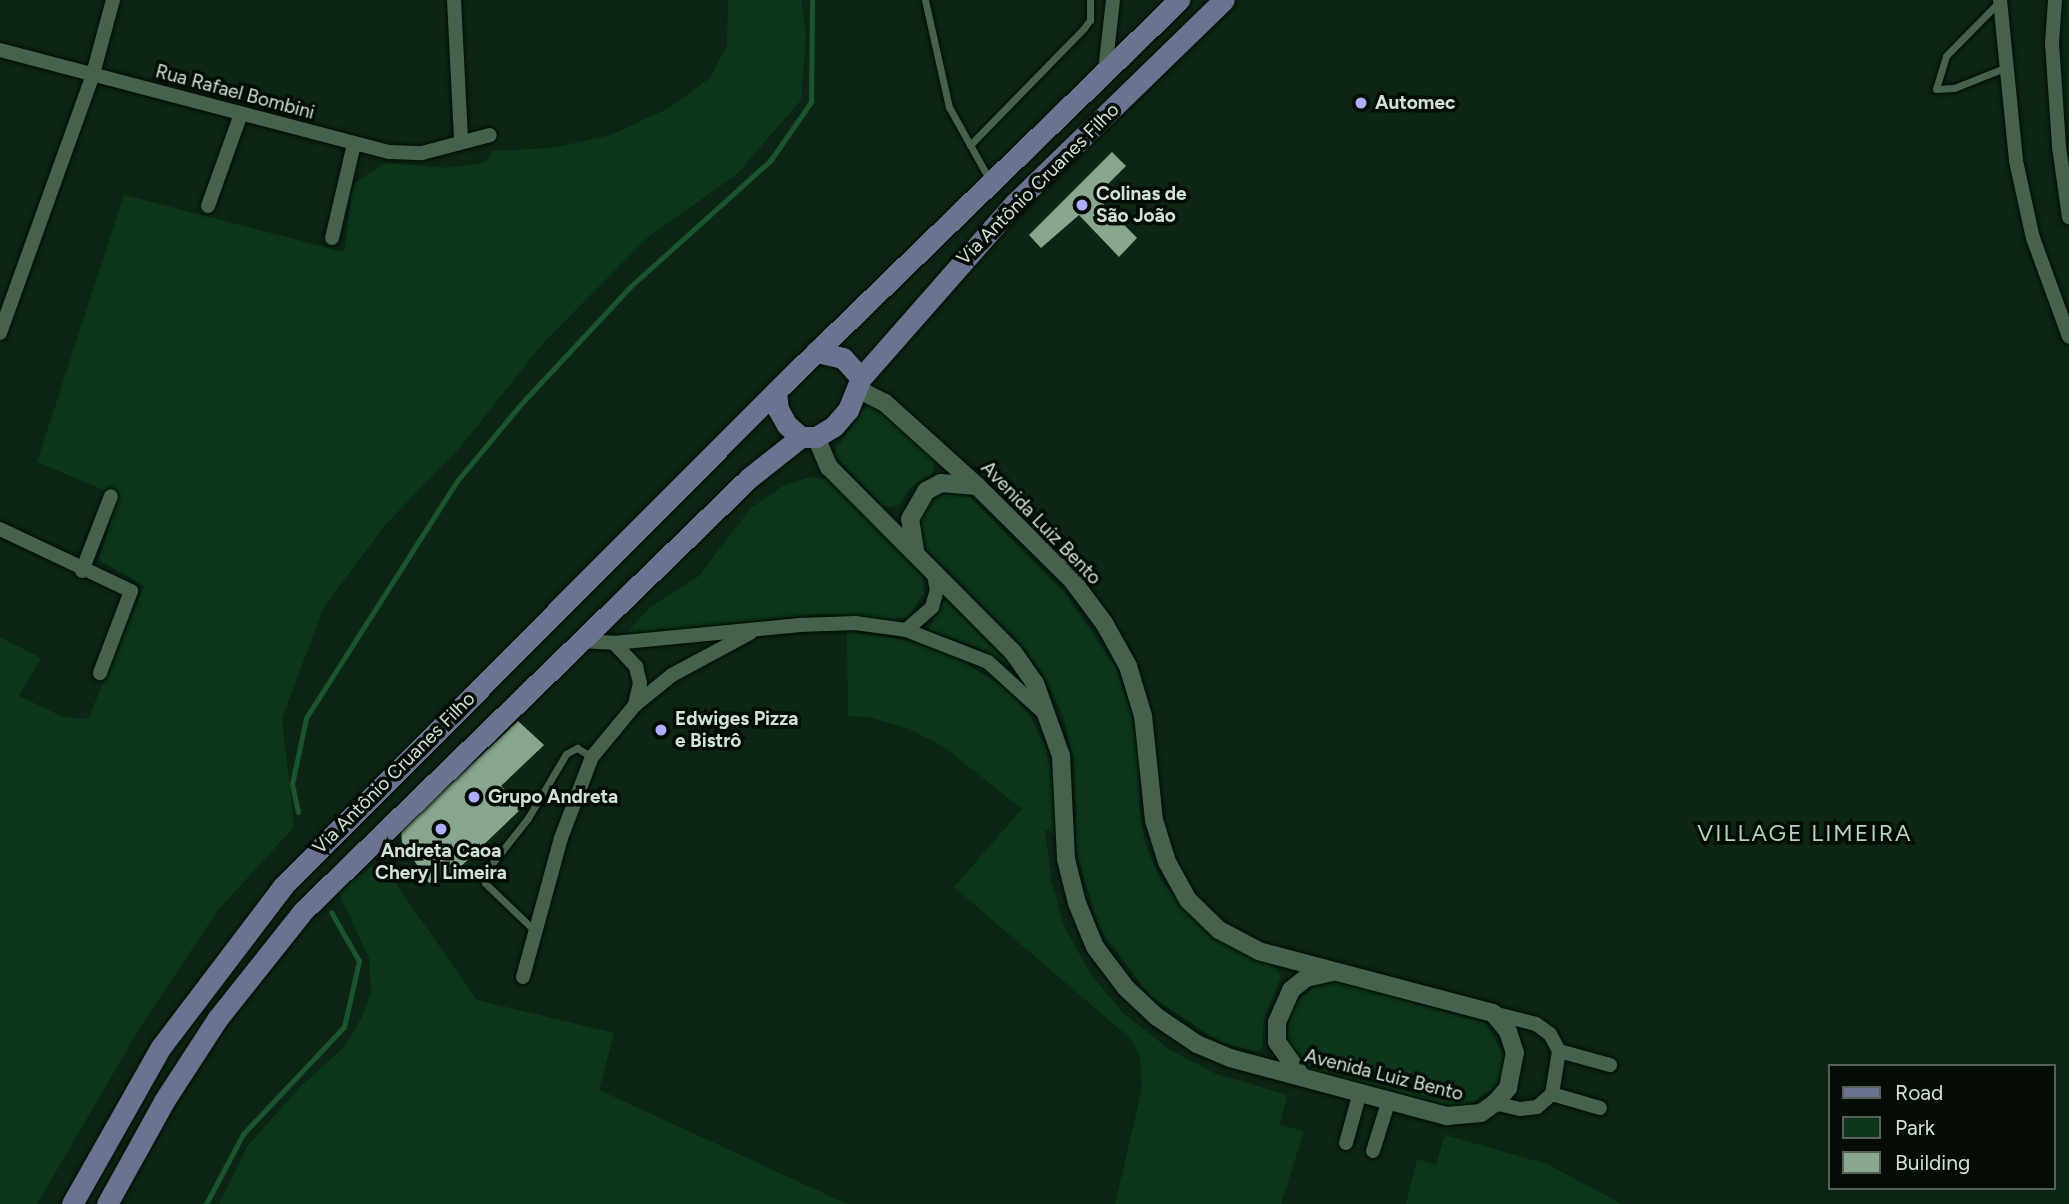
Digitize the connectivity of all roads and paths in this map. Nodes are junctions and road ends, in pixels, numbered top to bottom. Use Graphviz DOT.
graph roads {
  1 [pos="113,0"];
  2 [pos="454,0"];
  3 [pos="925,0"];
  4 [pos="1090,0"];
  5 [pos="1113,0"];
  6 [pos="1125,0"];
  7 [pos="1179,0"];
  8 [pos="1224,0"];
  9 [pos="2055,0"];
  10 [pos="2000,1"];
  11 [pos="1114,17"];
  12 [pos="0,50"];
  13 [pos="2008,67"];
  14 [pos="93,74"];
  15 [pos="1105,74"];
  16 [pos="241,114"];
  17 [pos="490,135"];
  18 [pos="461,140"];
  19 [pos="354,144"];
  20 [pos="970,145"];
  21 [pos="990,182"];
  22 [pos="208,206"];
  23 [pos="2069,217"];
  24 [pos="332,238"];
  25 [pos="0,332"];
  26 [pos="2069,337"];
  27 [pos="816,352"];
  28 [pos="860,384"];
  29 [pos="776,391"];
  30 [pos="809,437"];
  31 [pos="977,486"];
  32 [pos="111,496"];
  33 [pos="0,529"];
  34 [pos="915,551"];
  35 [pos="933,570"];
  36 [pos="82,571"];
  37 [pos="757,629"];
  38 [pos="906,630"];
  39 [pos="579,641"];
  40 [pos="614,643"];
  41 [pos="100,673"];
  42 [pos="635,705"];
  43 [pos="1052,720"];
  44 [pos="592,757"];
  45 [pos="535,931"];
  46 [pos="1331,972"];
  47 [pos="523,977"];
  48 [pos="1493,1013"];
  49 [pos="1559,1051"];
  50 [pos="1611,1065"];
  51 [pos="1302,1077"];
  52 [pos="1360,1093"];
  53 [pos="1552,1094"];
  54 [pos="1389,1100"];
  55 [pos="1495,1103"];
  56 [pos="1600,1108"];
  57 [pos="1346,1143"];
  58 [pos="1373,1152"];
  59 [pos="72,1204"];
  60 [pos="107,1204"];
  1 -- 14 [label="street"];
  2 -- 18 [label="street"];
  3 -- 20 [label="lane"];
  4 -- 20 [label="lane"];
  5 -- 11 [label="street"];
  6 -- 11 [label="street"];
  7 -- 15 [label="main road, Via Antônio Cruanes Filho"];
  8 -- 28 [label="main road, Via Antônio Cruanes Filho"];
  9 -- 23 [label="street"];
  10 -- 13 [label="street"];
  10 -- 13 [label="lane"];
  11 -- 15 [label="street"];
  12 -- 14 [label="street, Rua Rafael Bombini"];
  13 -- 26 [label="street"];
  14 -- 16 [label="street, Rua Rafael Bombini"];
  14 -- 25 [label="street"];
  15 -- 21 [label="main road, Via Antônio Cruanes Filho"];
  16 -- 19 [label="street, Rua Rafael Bombini"];
  16 -- 22 [label="street"];
  17 -- 18 [label="street, Rua Rafael Bombini"];
  18 -- 19 [label="street, Rua Rafael Bombini"];
  19 -- 24 [label="street"];
  20 -- 21 [label="lane"];
  21 -- 27 [label="main road, Via Antônio Cruanes Filho"];
  27 -- 28 [label="main road"];
  27 -- 29 [label="main road"];
  28 -- 30 [label="main road"];
  28 -- 31 [label="street, Avenida Luiz Bento"];
  29 -- 30 [label="main road"];
  29 -- 59 [label="main road, Via Antônio Cruanes Filho"];
  30 -- 34 [label="street, Avenida Luiz Bento"];
  30 -- 39 [label="main road, Via Antônio Cruanes Filho"];
  31 -- 34 [label="street"];
  31 -- 46 [label="street, Avenida Luiz Bento"];
  32 -- 36 [label="street"];
  33 -- 36 [label="street"];
  34 -- 35 [label="street, Avenida Luiz Bento"];
  35 -- 38 [label="street"];
  35 -- 43 [label="street, Avenida Luiz Bento"];
  36 -- 41 [label="street"];
  37 -- 38 [label="street"];
  37 -- 40 [label="street"];
  37 -- 42 [label="street"];
  38 -- 43 [label="street"];
  39 -- 40 [label="street"];
  39 -- 60 [label="main road, Via Antônio Cruanes Filho"];
  40 -- 42 [label="street"];
  42 -- 44 [label="street"];
  43 -- 51 [label="street, Avenida Luiz Bento"];
  44 -- 45 [label="street"];
  44 -- 45 [label="lane"];
  45 -- 47 [label="street"];
  46 -- 48 [label="street, Avenida Luiz Bento"];
  46 -- 51 [label="street"];
  48 -- 49 [label="street"];
  48 -- 55 [label="street"];
  49 -- 50 [label="street"];
  49 -- 53 [label="street"];
  51 -- 52 [label="street, Avenida Luiz Bento"];
  52 -- 54 [label="street, Avenida Luiz Bento"];
  52 -- 57 [label="street"];
  53 -- 55 [label="street"];
  53 -- 56 [label="street"];
  54 -- 55 [label="street, Avenida Luiz Bento"];
  54 -- 58 [label="street"];
}
